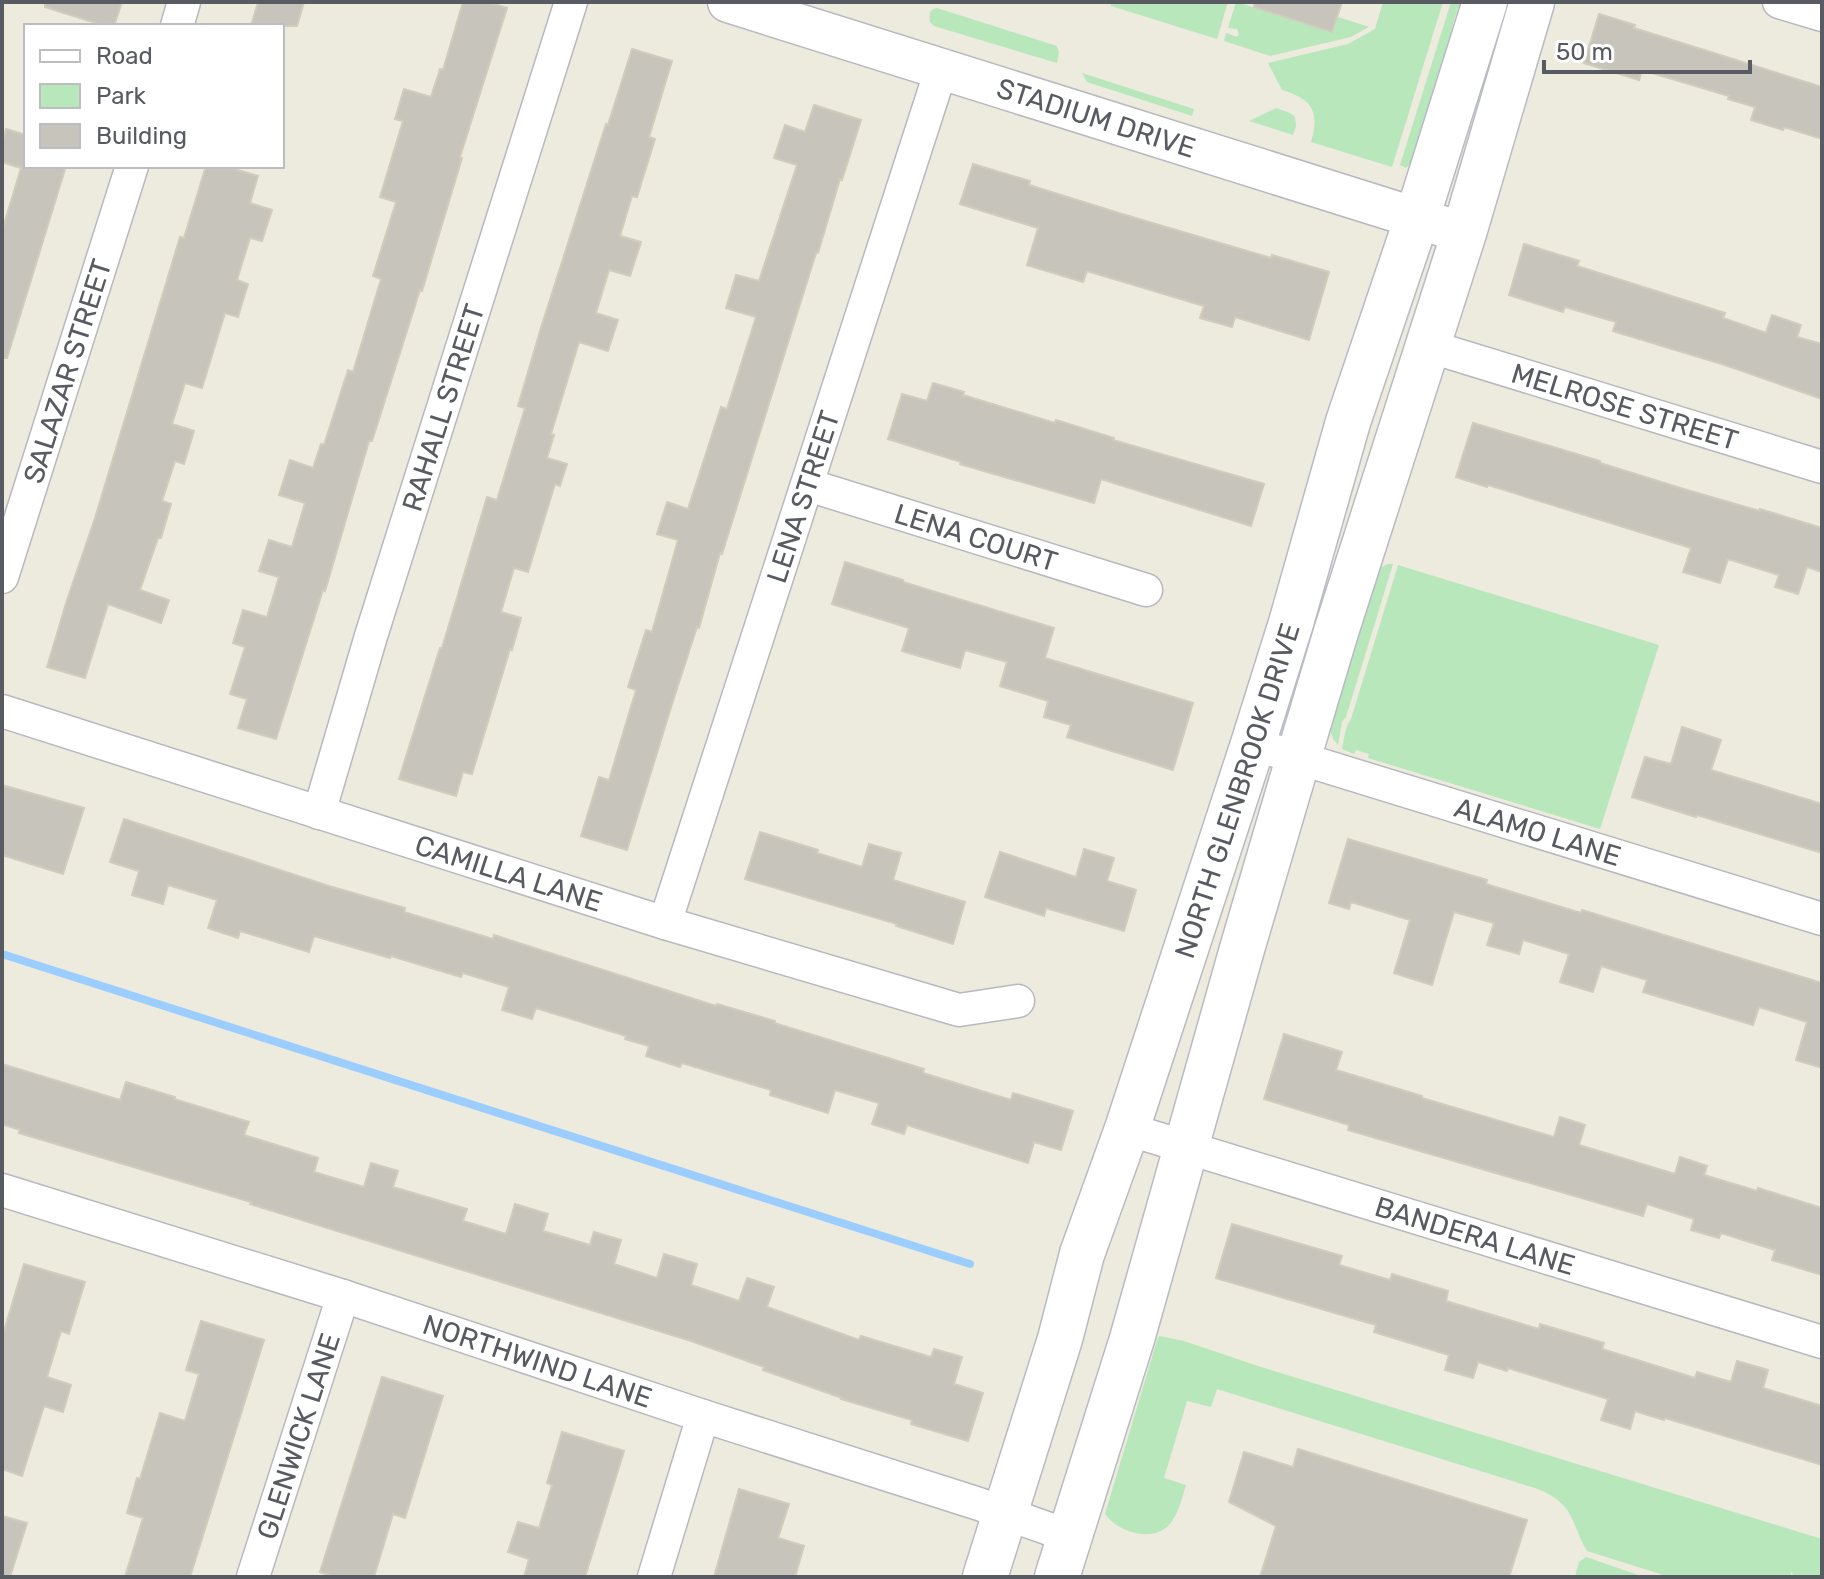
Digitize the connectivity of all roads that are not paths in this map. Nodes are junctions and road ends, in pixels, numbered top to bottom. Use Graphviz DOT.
graph roads {
  1 [pos="184,2"];
  2 [pos="571,2"];
  3 [pos="728,2"];
  4 [pos="1485,2"];
  5 [pos="1532,2"];
  6 [pos="1779,2"];
  7 [pos="1822,15"];
  8 [pos="178,24"];
  9 [pos="941,70"];
  10 [pos="131,168"];
  11 [pos="1417,218"];
  12 [pos="1464,233"];
  13 [pos="1428,346"];
  14 [pos="1822,467"];
  15 [pos="808,485"];
  16 [pos="2,577"];
  17 [pos="1146,590"];
  18 [pos="2,711"];
  19 [pos="1253,744"];
  20 [pos="1298,759"];
  21 [pos="319,813"];
  22 [pos="1822,919"];
  23 [pos="665,923"];
  24 [pos="1018,1001"];
  25 [pos="1127,1129"];
  26 [pos="1187,1146"];
  27 [pos="2,1190"];
  28 [pos="343,1296"];
  29 [pos="1822,1342"];
  30 [pos="703,1416"];
  31 [pos="1005,1513"];
  32 [pos="1069,1536"];
  33 [pos="253,1577"];
  34 [pos="654,1577"];
  35 [pos="985,1577"];
  36 [pos="1057,1577"];
  1 -- 8 [label="street"];
  2 -- 21 [label="street, RAHALL STREET"];
  3 -- 9 [label="street, STADIUM DRIVE"];
  4 -- 11 [label="main road, NORTH GLENBROOK DRIVE"];
  5 -- 12 [label="main road, NORTH GLENBROOK DRIVE"];
  6 -- 7 [label="street"];
  9 -- 11 [label="street, STADIUM DRIVE"];
  9 -- 15 [label="street, LENA STREET"];
  10 -- 16 [label="street, SALAZAR STREET"];
  11 -- 12 [label="street, STADIUM DRIVE"];
  11 -- 19 [label="main road, NORTH GLENBROOK DRIVE"];
  12 -- 13 [label="main road, NORTH GLENBROOK DRIVE"];
  13 -- 14 [label="street, MELROSE STREET"];
  13 -- 20 [label="main road, NORTH GLENBROOK DRIVE"];
  15 -- 17 [label="street, LENA COURT"];
  15 -- 23 [label="street, LENA STREET"];
  18 -- 21 [label="street, CAMILLA LANE"];
  19 -- 20 [label="street, ALAMO LANE"];
  19 -- 25 [label="main road, NORTH GLENBROOK DRIVE"];
  20 -- 22 [label="street, ALAMO LANE"];
  20 -- 26 [label="main road, NORTH GLENBROOK DRIVE"];
  21 -- 23 [label="street, CAMILLA LANE"];
  23 -- 24 [label="street, CAMILLA LANE"];
  25 -- 26 [label="street, BANDERA LANE"];
  25 -- 31 [label="main road, NORTH GLENBROOK DRIVE"];
  26 -- 29 [label="street, BANDERA LANE"];
  26 -- 32 [label="main road, NORTH GLENBROOK DRIVE"];
  27 -- 28 [label="street, NORTHWIND LANE"];
  28 -- 30 [label="street, NORTHWIND LANE"];
  28 -- 33 [label="street, GLENWICK LANE"];
  30 -- 31 [label="street, NORTHWIND LANE"];
  30 -- 34 [label="street"];
  31 -- 32 [label="street, NORTHWIND LANE"];
  31 -- 35 [label="main road, NORTH GLENBROOK DRIVE"];
  32 -- 36 [label="main road, NORTH GLENBROOK DRIVE"];
}
